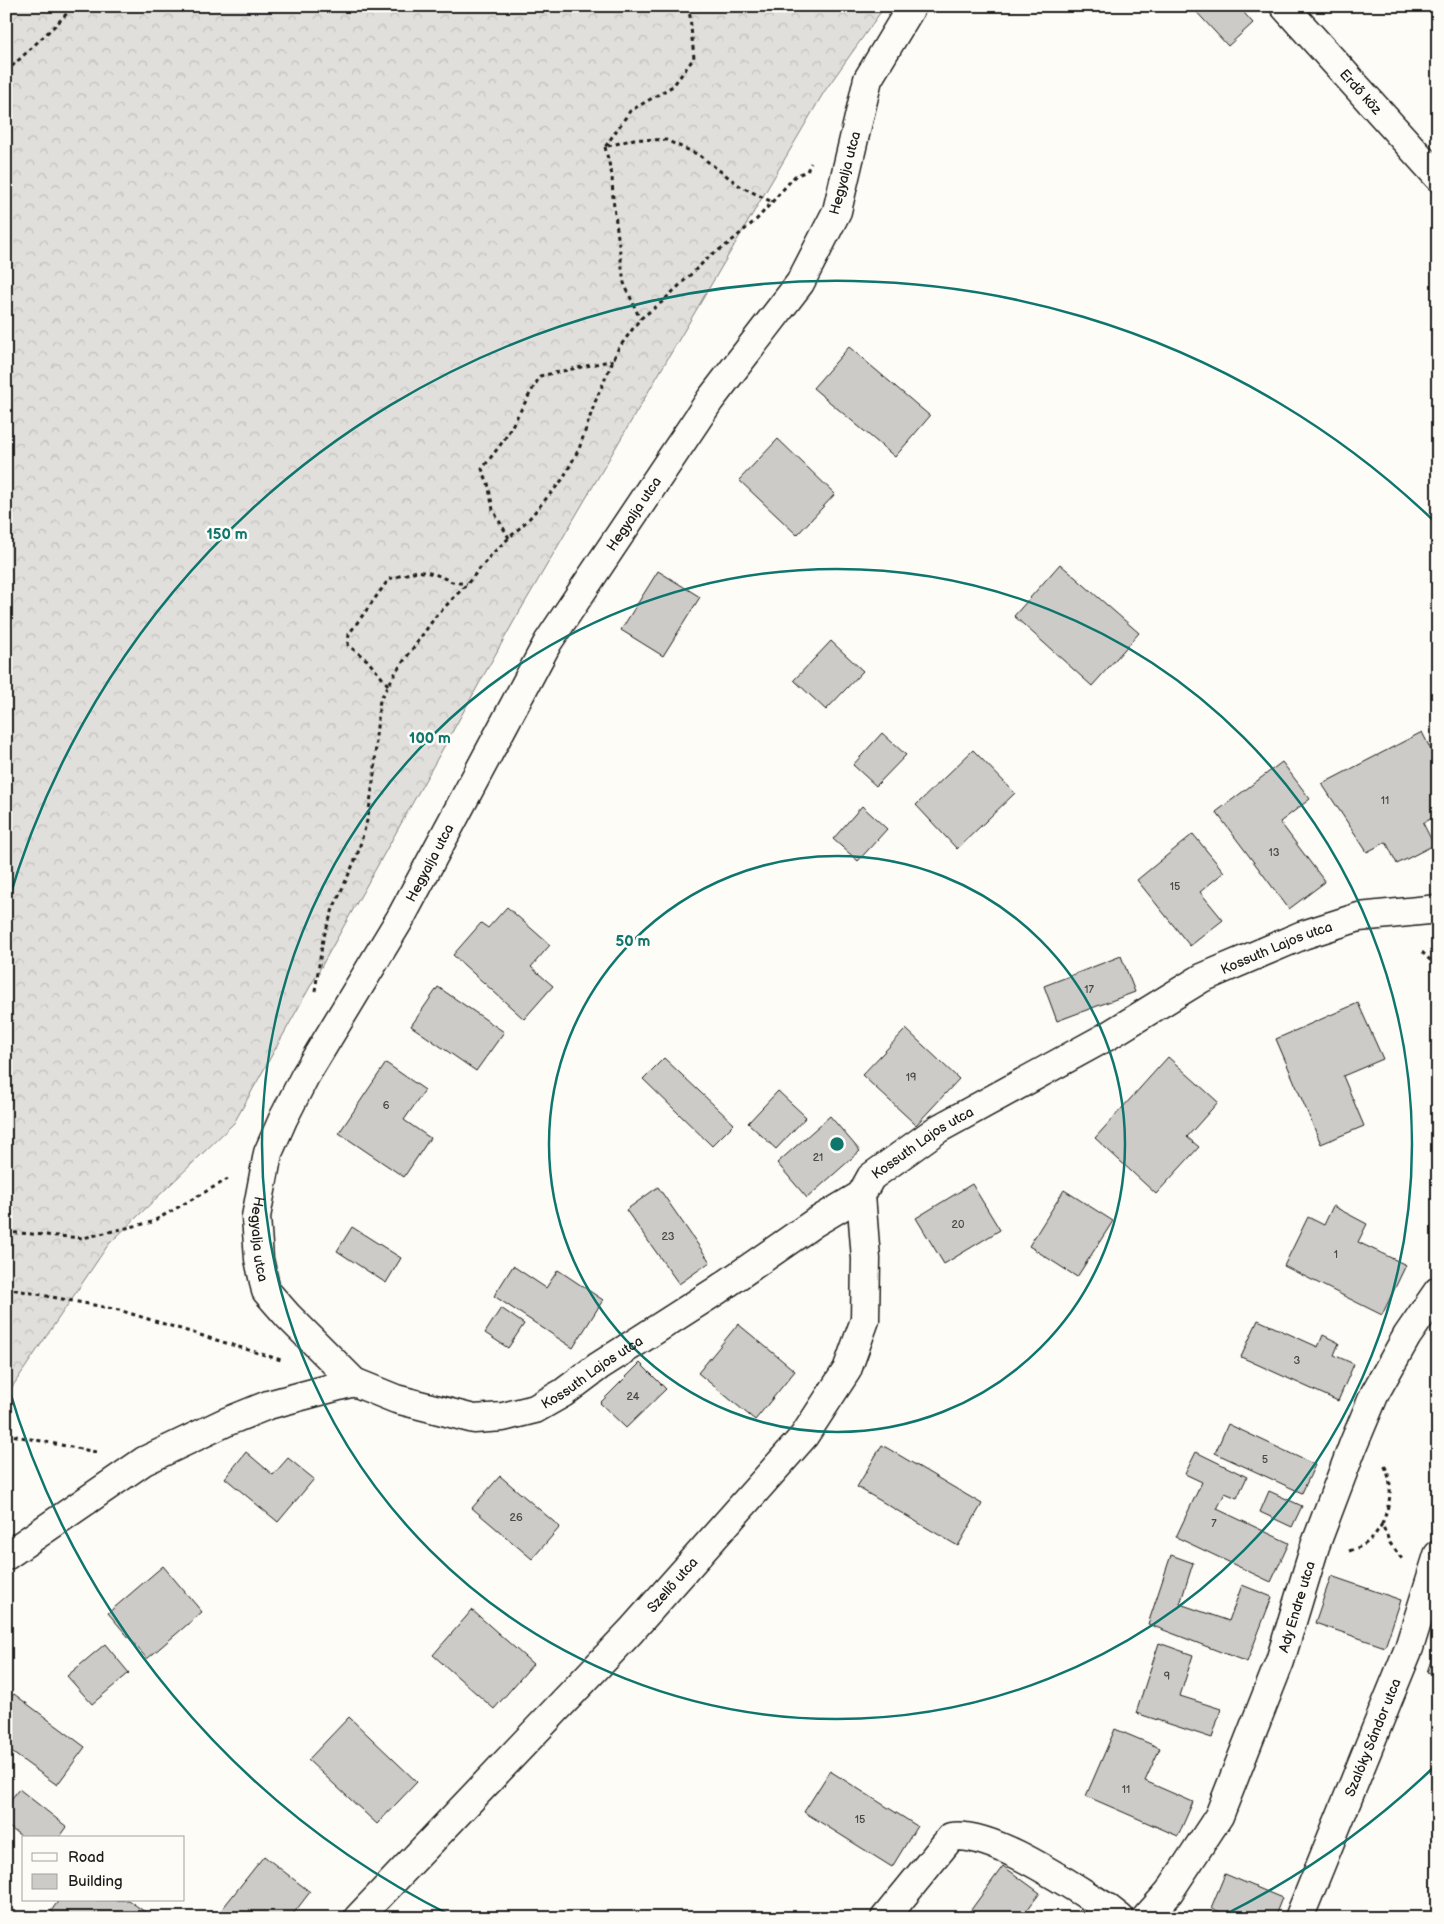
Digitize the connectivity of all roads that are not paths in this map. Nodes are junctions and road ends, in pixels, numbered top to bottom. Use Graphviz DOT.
graph roads {
  1 [pos="912,6"];
  2 [pos="1284,6"];
  3 [pos="1438,177"];
  4 [pos="1438,909"];
  5 [pos="861,1195"];
  6 [pos="1438,1291"];
  7 [pos="354,1382"];
  8 [pos="6,1556"];
  9 [pos="1434,1567"];
  10 [pos="358,1918"];
  11 [pos="885,1918"];
  12 [pos="1120,1918"];
  13 [pos="1146,1918"];
  14 [pos="1299,1918"];
  1 -- 7 [label="street, Hegyalja utca"];
  2 -- 3 [label="street, Erdő köz"];
  4 -- 5 [label="street, Kossuth Lajos utca"];
  5 -- 7 [label="street, Kossuth Lajos utca"];
  5 -- 10 [label="street, Szellő utca"];
  6 -- 13 [label="street, Ady Endre utca"];
  7 -- 8 [label="street"];
  9 -- 14 [label="street, Szalóky Sándor utca"];
  11 -- 12 [label="street"];
}
